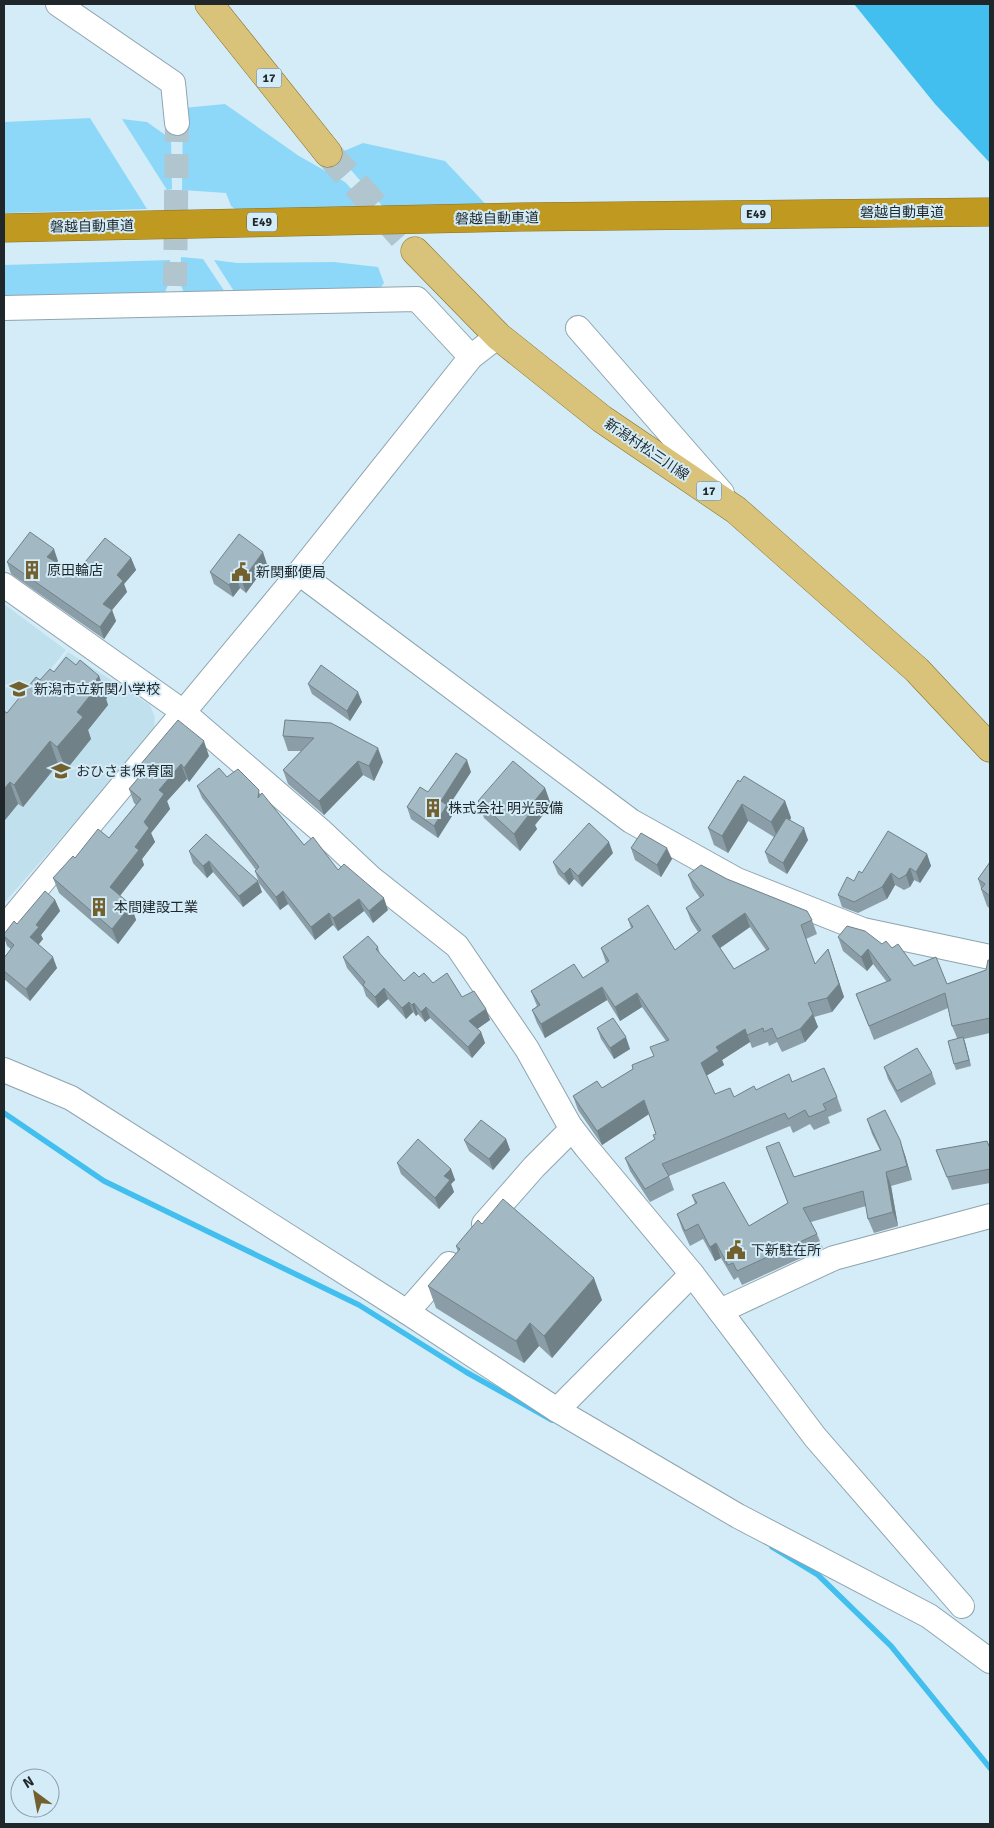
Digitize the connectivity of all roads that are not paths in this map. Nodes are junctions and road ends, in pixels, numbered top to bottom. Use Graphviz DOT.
graph roads {
  1 [pos="58,4"];
  2 [pos="209,4"];
  3 [pos="177,123"];
  4 [pos="328,154"];
  5 [pos="990,212"];
  6 [pos="4,228"];
  7 [pos="415,251"];
  8 [pos="4,308"];
  9 [pos="578,328"];
  10 [pos="498,336"];
  11 [pos="471,357"];
  12 [pos="736,510"];
  13 [pos="299,572"];
  14 [pos="4,585"];
  15 [pos="182,711"];
  16 [pos="990,748"];
  17 [pos="4,928"];
  18 [pos="990,957"];
  19 [pos="4,1070"];
  20 [pos="572,1129"];
  21 [pos="990,1216"];
  22 [pos="692,1274"];
  23 [pos="720,1311"];
  24 [pos="407,1312"];
  25 [pos="557,1410"];
  26 [pos="962,1606"];
  27 [pos="990,1661"];
  1 -- 3 [label="street"];
  2 -- 4 [label="main road, 17"];
  5 -- 6 [label="highway, 磐越自動車道 / E49"];
  7 -- 10 [label="main road, 新潟村松三川線 / 17"];
  8 -- 11 [label="street"];
  9 -- 12 [label="street"];
  10 -- 11 [label="street"];
  10 -- 12 [label="main road, 新潟村松三川線 / 17"];
  11 -- 13 [label="street"];
  12 -- 16 [label="main road, 新潟村松三川線 / 17"];
  13 -- 15 [label="street"];
  13 -- 18 [label="street"];
  14 -- 15 [label="street"];
  15 -- 17 [label="street"];
  15 -- 20 [label="street"];
  19 -- 24 [label="street"];
  20 -- 22 [label="street"];
  20 -- 24 [label="street"];
  21 -- 23 [label="street"];
  22 -- 23 [label="street"];
  22 -- 25 [label="street"];
  23 -- 26 [label="street"];
  24 -- 25 [label="street"];
  25 -- 27 [label="street"];
}
